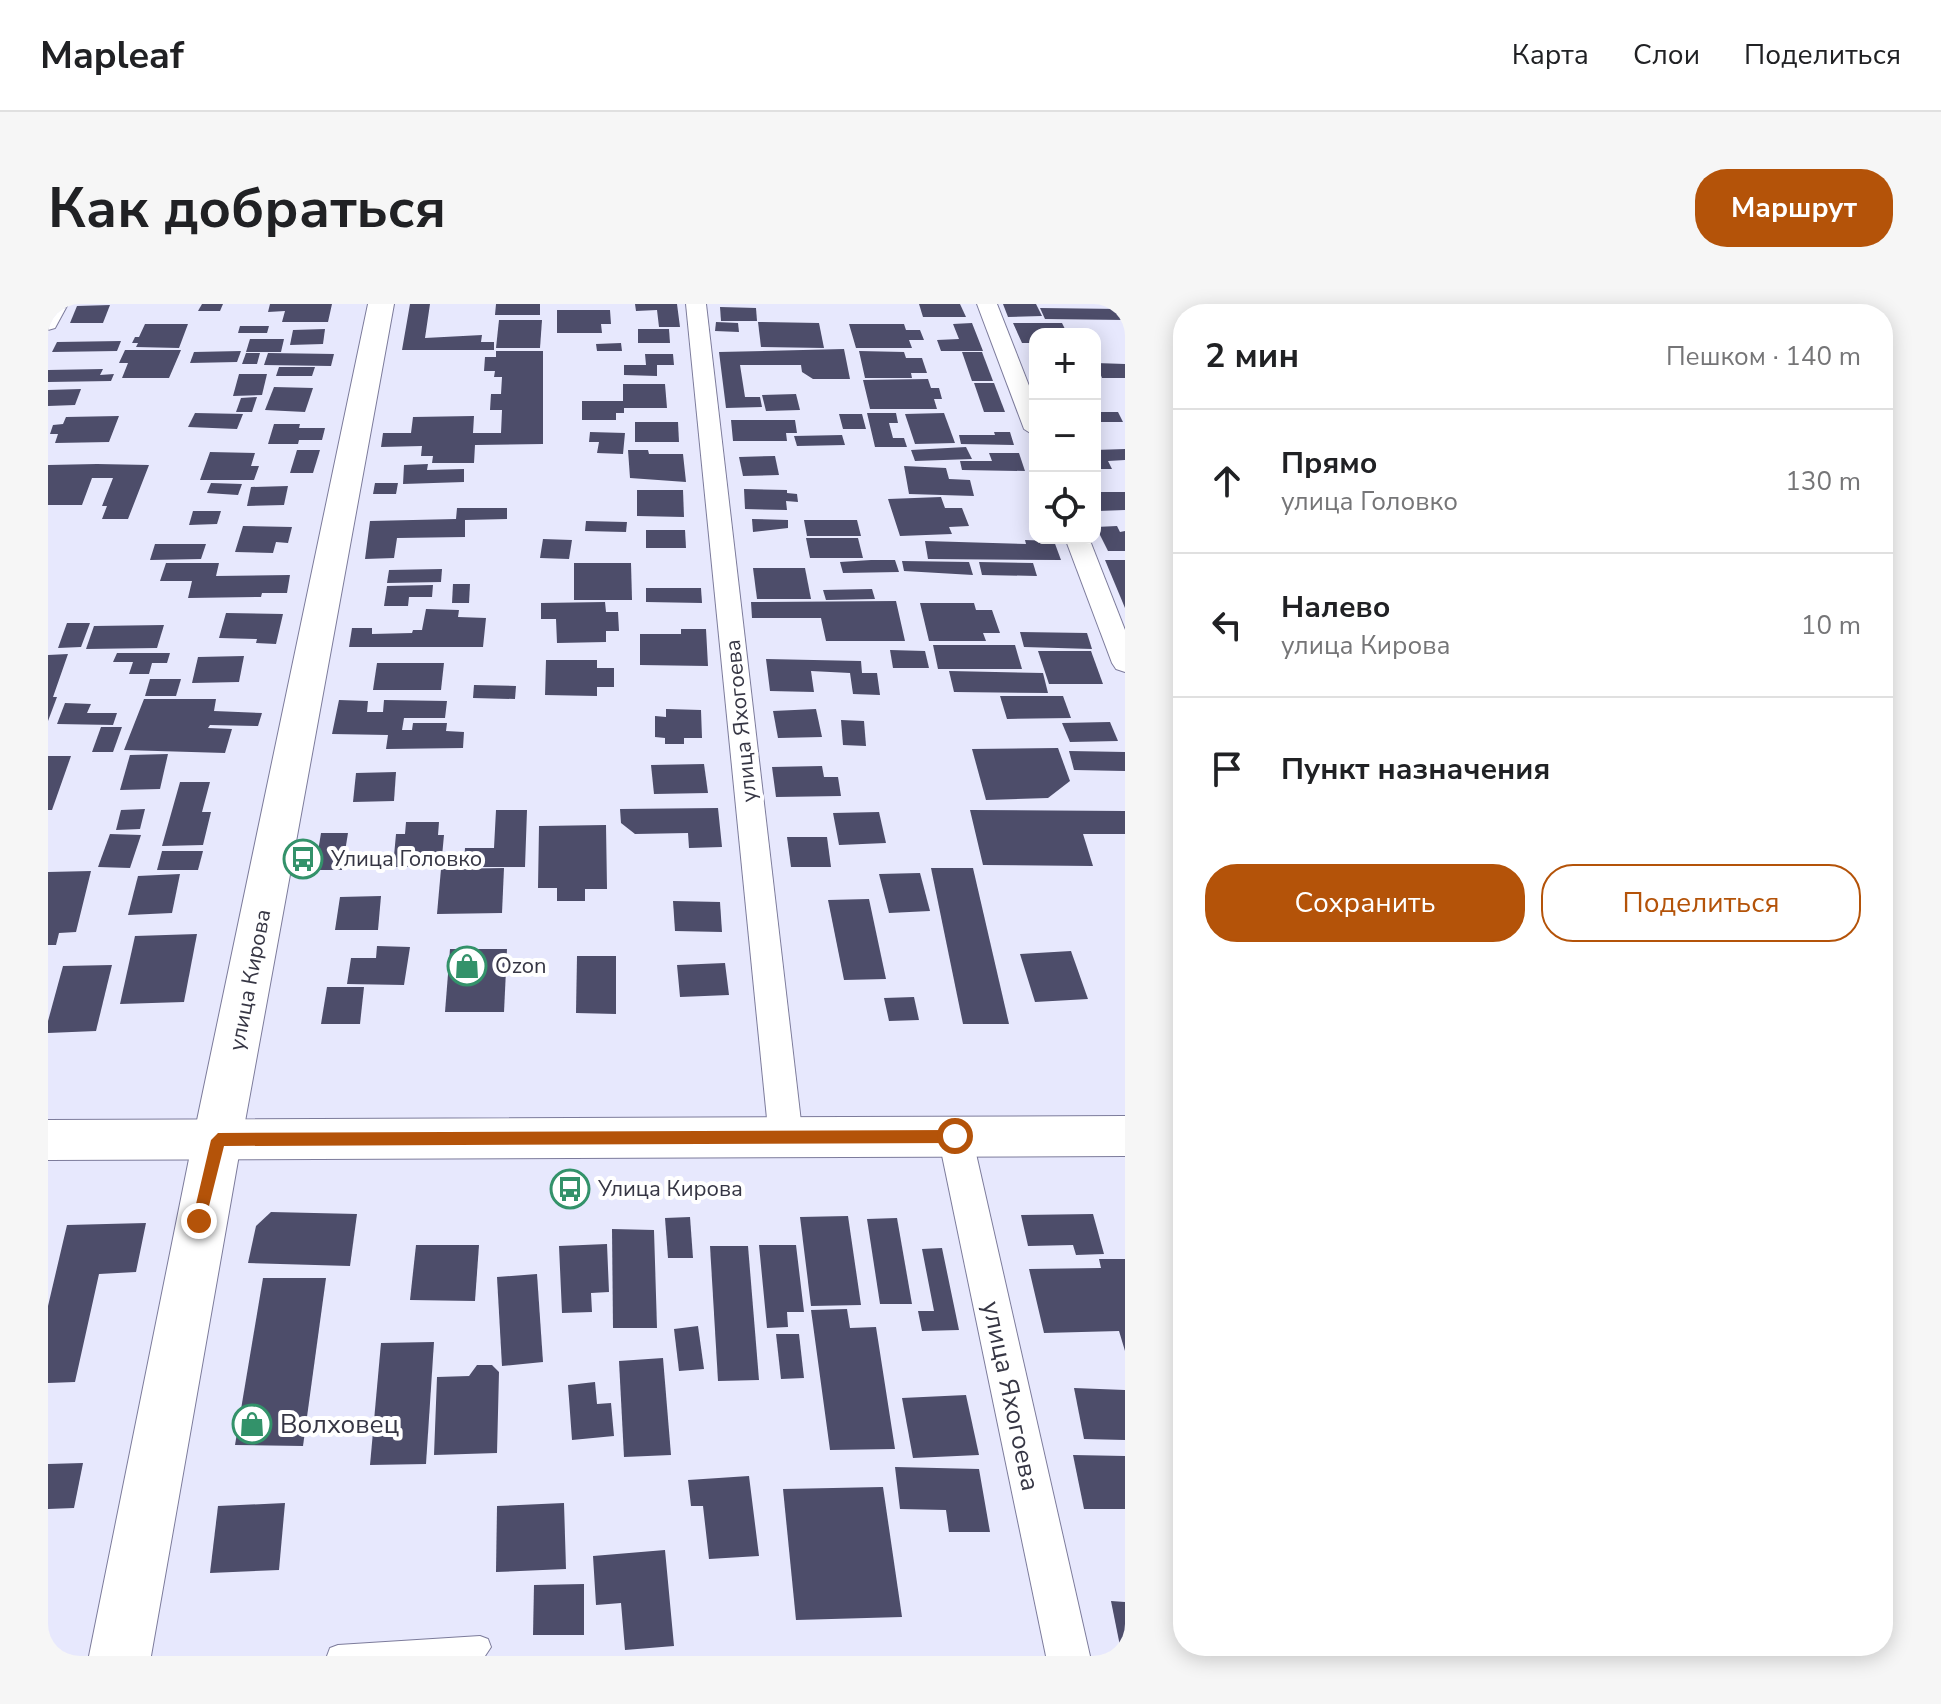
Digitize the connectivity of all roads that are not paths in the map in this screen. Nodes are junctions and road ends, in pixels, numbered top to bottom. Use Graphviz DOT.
graph roads {
  1 [pos="58,304"];
  2 [pos="381,304"];
  3 [pos="696,304"];
  4 [pos="987,304"];
  5 [pos="48,324"];
  6 [pos="1029,413"];
  7 [pos="1079,544"];
  8 [pos="1125,663"];
  9 [pos="955,1136"];
  10 [pos="1125,1136"];
  11 [pos="786,1139"];
  12 [pos="48,1140"];
  13 [pos="218,1140"];
  14 [pos="480,1647"];
  15 [pos="120,1656"];
  16 [pos="338,1656"];
  17 [pos="1068,1656"];
  1 -- 5 [label="street"];
  2 -- 13 [label="main road, улица Кирова"];
  3 -- 11 [label="street, улица Яхогоева"];
  4 -- 6 [label="street"];
  7 -- 8 [label="street"];
  9 -- 10 [label="street"];
  9 -- 11 [label="street"];
  9 -- 17 [label="street, улица Яхогоева"];
  11 -- 13 [label="street"];
  12 -- 13 [label="street"];
  13 -- 15 [label="main road, улица Кирова"];
  14 -- 16 [label="lane"];
}
